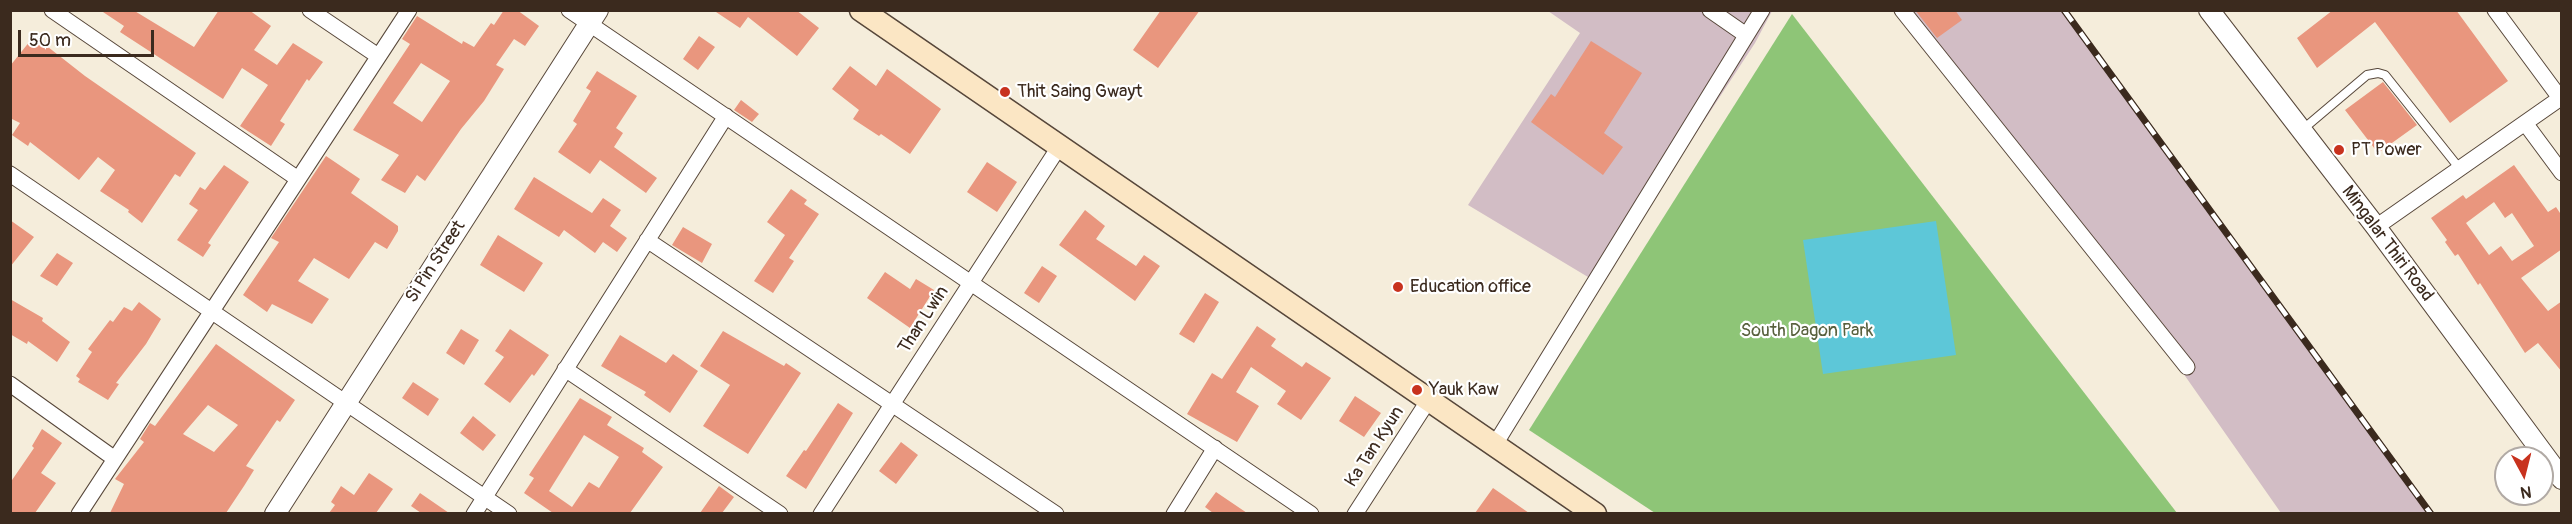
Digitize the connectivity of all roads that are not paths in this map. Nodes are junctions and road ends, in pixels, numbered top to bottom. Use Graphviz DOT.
graph roads {
  1 [pos="52,10"];
  2 [pos="310,10"];
  3 [pos="409,10"];
  4 [pos="569,10"];
  5 [pos="861,10"];
  6 [pos="1710,10"];
  7 [pos="1762,10"];
  8 [pos="1902,10"];
  9 [pos="2495,10"];
  10 [pos="2212,11"];
  11 [pos="594,17"];
  12 [pos="1746,35"];
  13 [pos="378,56"];
  14 [pos="2561,98"];
  15 [pos="726,116"];
  16 [pos="2525,123"];
  17 [pos="2301,130"];
  18 [pos="1059,147"];
  19 [pos="2460,168"];
  20 [pos="2562,173"];
  21 [pos="10,174"];
  22 [pos="298,179"];
  23 [pos="2376,227"];
  24 [pos="647,240"];
  25 [pos="971,283"];
  26 [pos="212,310"];
  27 [pos="2187,367"];
  28 [pos="565,369"];
  29 [pos="10,384"];
  30 [pos="1428,401"];
  31 [pos="346,403"];
  32 [pos="892,404"];
  33 [pos="1494,446"];
  34 [pos="1215,448"];
  35 [pos="115,459"];
  36 [pos="2562,479"];
  37 [pos="484,497"];
  38 [pos="79,513"];
  39 [pos="275,513"];
  40 [pos="474,513"];
  41 [pos="509,513"];
  42 [pos="780,513"];
  43 [pos="822,513"];
  44 [pos="1056,513"];
  45 [pos="1174,513"];
  46 [pos="1311,513"];
  47 [pos="1355,513"];
  48 [pos="1595,513"];
  1 -- 22 [label="street"];
  2 -- 13 [label="street"];
  3 -- 13 [label="street"];
  4 -- 11 [label="street"];
  5 -- 18 [label="main road"];
  6 -- 12 [label="street"];
  7 -- 12 [label="street"];
  8 -- 27 [label="street"];
  9 -- 14 [label="street"];
  10 -- 17 [label="street, Mingalar Thiri Road"];
  11 -- 15 [label="street"];
  11 -- 31 [label="street, Si Pin Street"];
  12 -- 33 [label="street"];
  13 -- 22 [label="street"];
  14 -- 16 [label="street"];
  15 -- 24 [label="street"];
  15 -- 25 [label="street"];
  16 -- 19 [label="street"];
  16 -- 20 [label="street"];
  17 -- 19 [label="lane"];
  17 -- 23 [label="street, Mingalar Thiri Road"];
  18 -- 25 [label="street, Than Lwin"];
  18 -- 30 [label="main road"];
  19 -- 23 [label="street"];
  21 -- 26 [label="street"];
  22 -- 26 [label="street"];
  23 -- 36 [label="street, Mingalar Thiri Road"];
  24 -- 28 [label="street"];
  24 -- 32 [label="street"];
  25 -- 32 [label="street, Than Lwin"];
  25 -- 34 [label="street"];
  26 -- 31 [label="street"];
  26 -- 35 [label="street"];
  28 -- 37 [label="street"];
  28 -- 42 [label="street"];
  29 -- 35 [label="street"];
  30 -- 33 [label="main road"];
  30 -- 47 [label="street, Ka Tan Kyun"];
  31 -- 37 [label="street"];
  31 -- 39 [label="street, Si Pin Street"];
  32 -- 43 [label="street, Than Lwin"];
  32 -- 44 [label="street"];
  33 -- 48 [label="main road"];
  34 -- 45 [label="street"];
  34 -- 46 [label="street"];
  35 -- 38 [label="street"];
  37 -- 40 [label="street"];
  37 -- 41 [label="street"];
}
